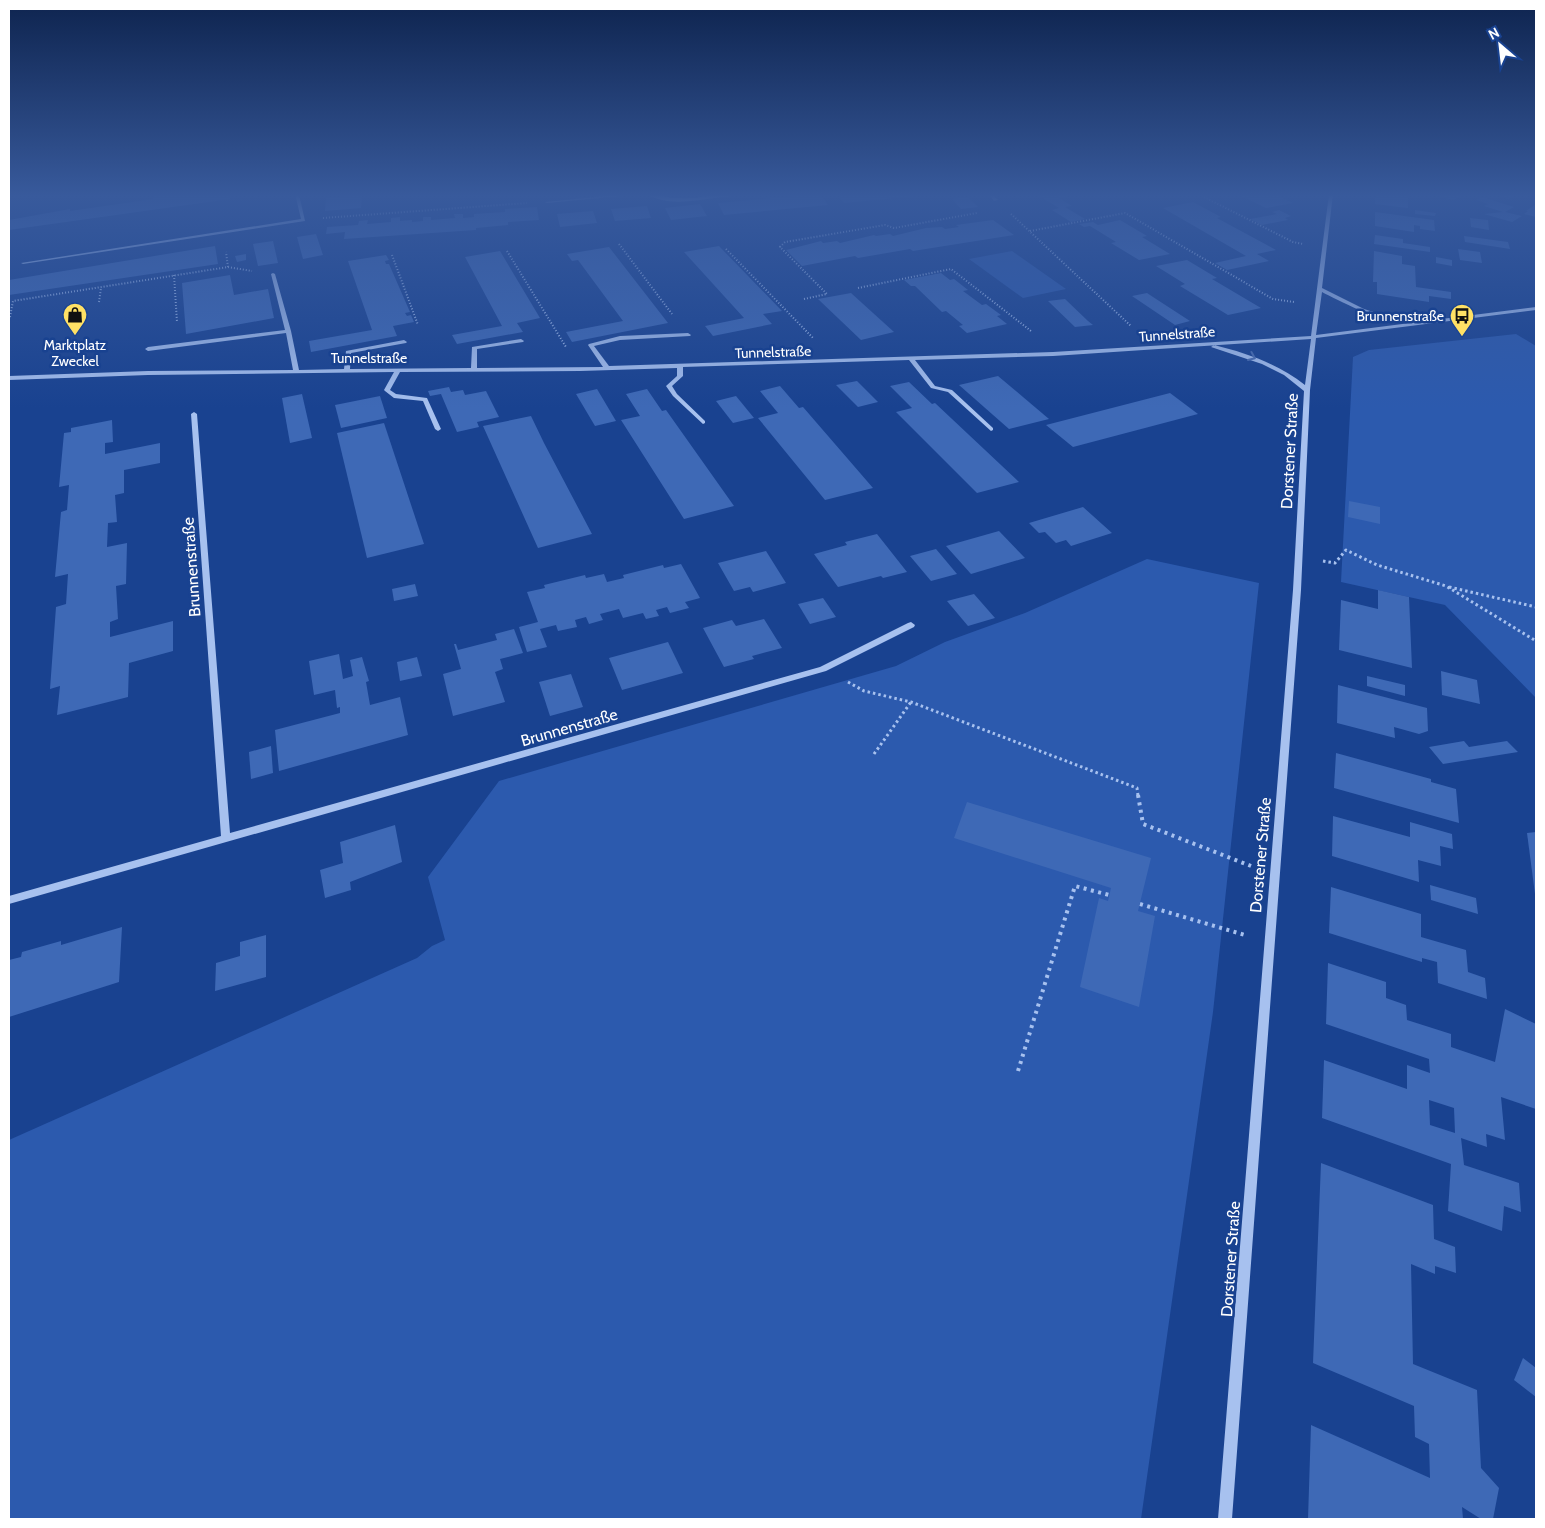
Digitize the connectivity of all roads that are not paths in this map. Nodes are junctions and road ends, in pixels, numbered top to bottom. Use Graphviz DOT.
graph roads {
  1 [pos="1322,265"];
  2 [pos="274,274"];
  3 [pos="1319,288"];
  4 [pos="1536,309"];
  5 [pos="1432,322"];
  6 [pos="288,331"];
  7 [pos="688,334"];
  8 [pos="1313,336"];
  9 [pos="521,341"];
  10 [pos="404,342"];
  11 [pos="1205,345"];
  12 [pos="148,349"];
  13 [pos="912,360"];
  14 [pos="680,367"];
  15 [pos="607,368"];
  16 [pos="347,370"];
  17 [pos="398,370"];
  18 [pos="474,370"];
  19 [pos="296,371"];
  20 [pos="9,378"];
  21 [pos="1307,390"];
  22 [pos="194,414"];
  23 [pos="703,422"];
  24 [pos="438,429"];
  25 [pos="991,429"];
  26 [pos="912,625"];
  27 [pos="226,838"];
  28 [pos="9,900"];
  29 [pos="1225,1519"];
  1 -- 3 [label="street, Dorstener Straße"];
  2 -- 6 [label="street"];
  3 -- 5 [label="street"];
  3 -- 8 [label="street, Dorstener Straße"];
  4 -- 5 [label="street, Tunnelstraße"];
  5 -- 8 [label="street, Tunnelstraße"];
  6 -- 12 [label="street"];
  6 -- 19 [label="street"];
  7 -- 15 [label="street"];
  8 -- 11 [label="street, Tunnelstraße"];
  8 -- 21 [label="street, Dorstener Straße"];
  9 -- 18 [label="street"];
  10 -- 16 [label="street"];
  11 -- 13 [label="street, Tunnelstraße"];
  11 -- 21 [label="street, one-way"];
  13 -- 14 [label="street, Tunnelstraße"];
  13 -- 25 [label="street"];
  14 -- 15 [label="street, Tunnelstraße"];
  14 -- 23 [label="street"];
  15 -- 18 [label="street, Tunnelstraße"];
  16 -- 17 [label="street, Tunnelstraße"];
  16 -- 19 [label="street, Tunnelstraße"];
  17 -- 18 [label="street, Tunnelstraße"];
  17 -- 24 [label="street"];
  19 -- 20 [label="street, Tunnelstraße"];
  21 -- 29 [label="street, Dorstener Straße"];
  22 -- 27 [label="street, Brunnenstraße"];
  26 -- 27 [label="street, Brunnenstraße"];
  27 -- 28 [label="street, Brunnenstraße"];
}
